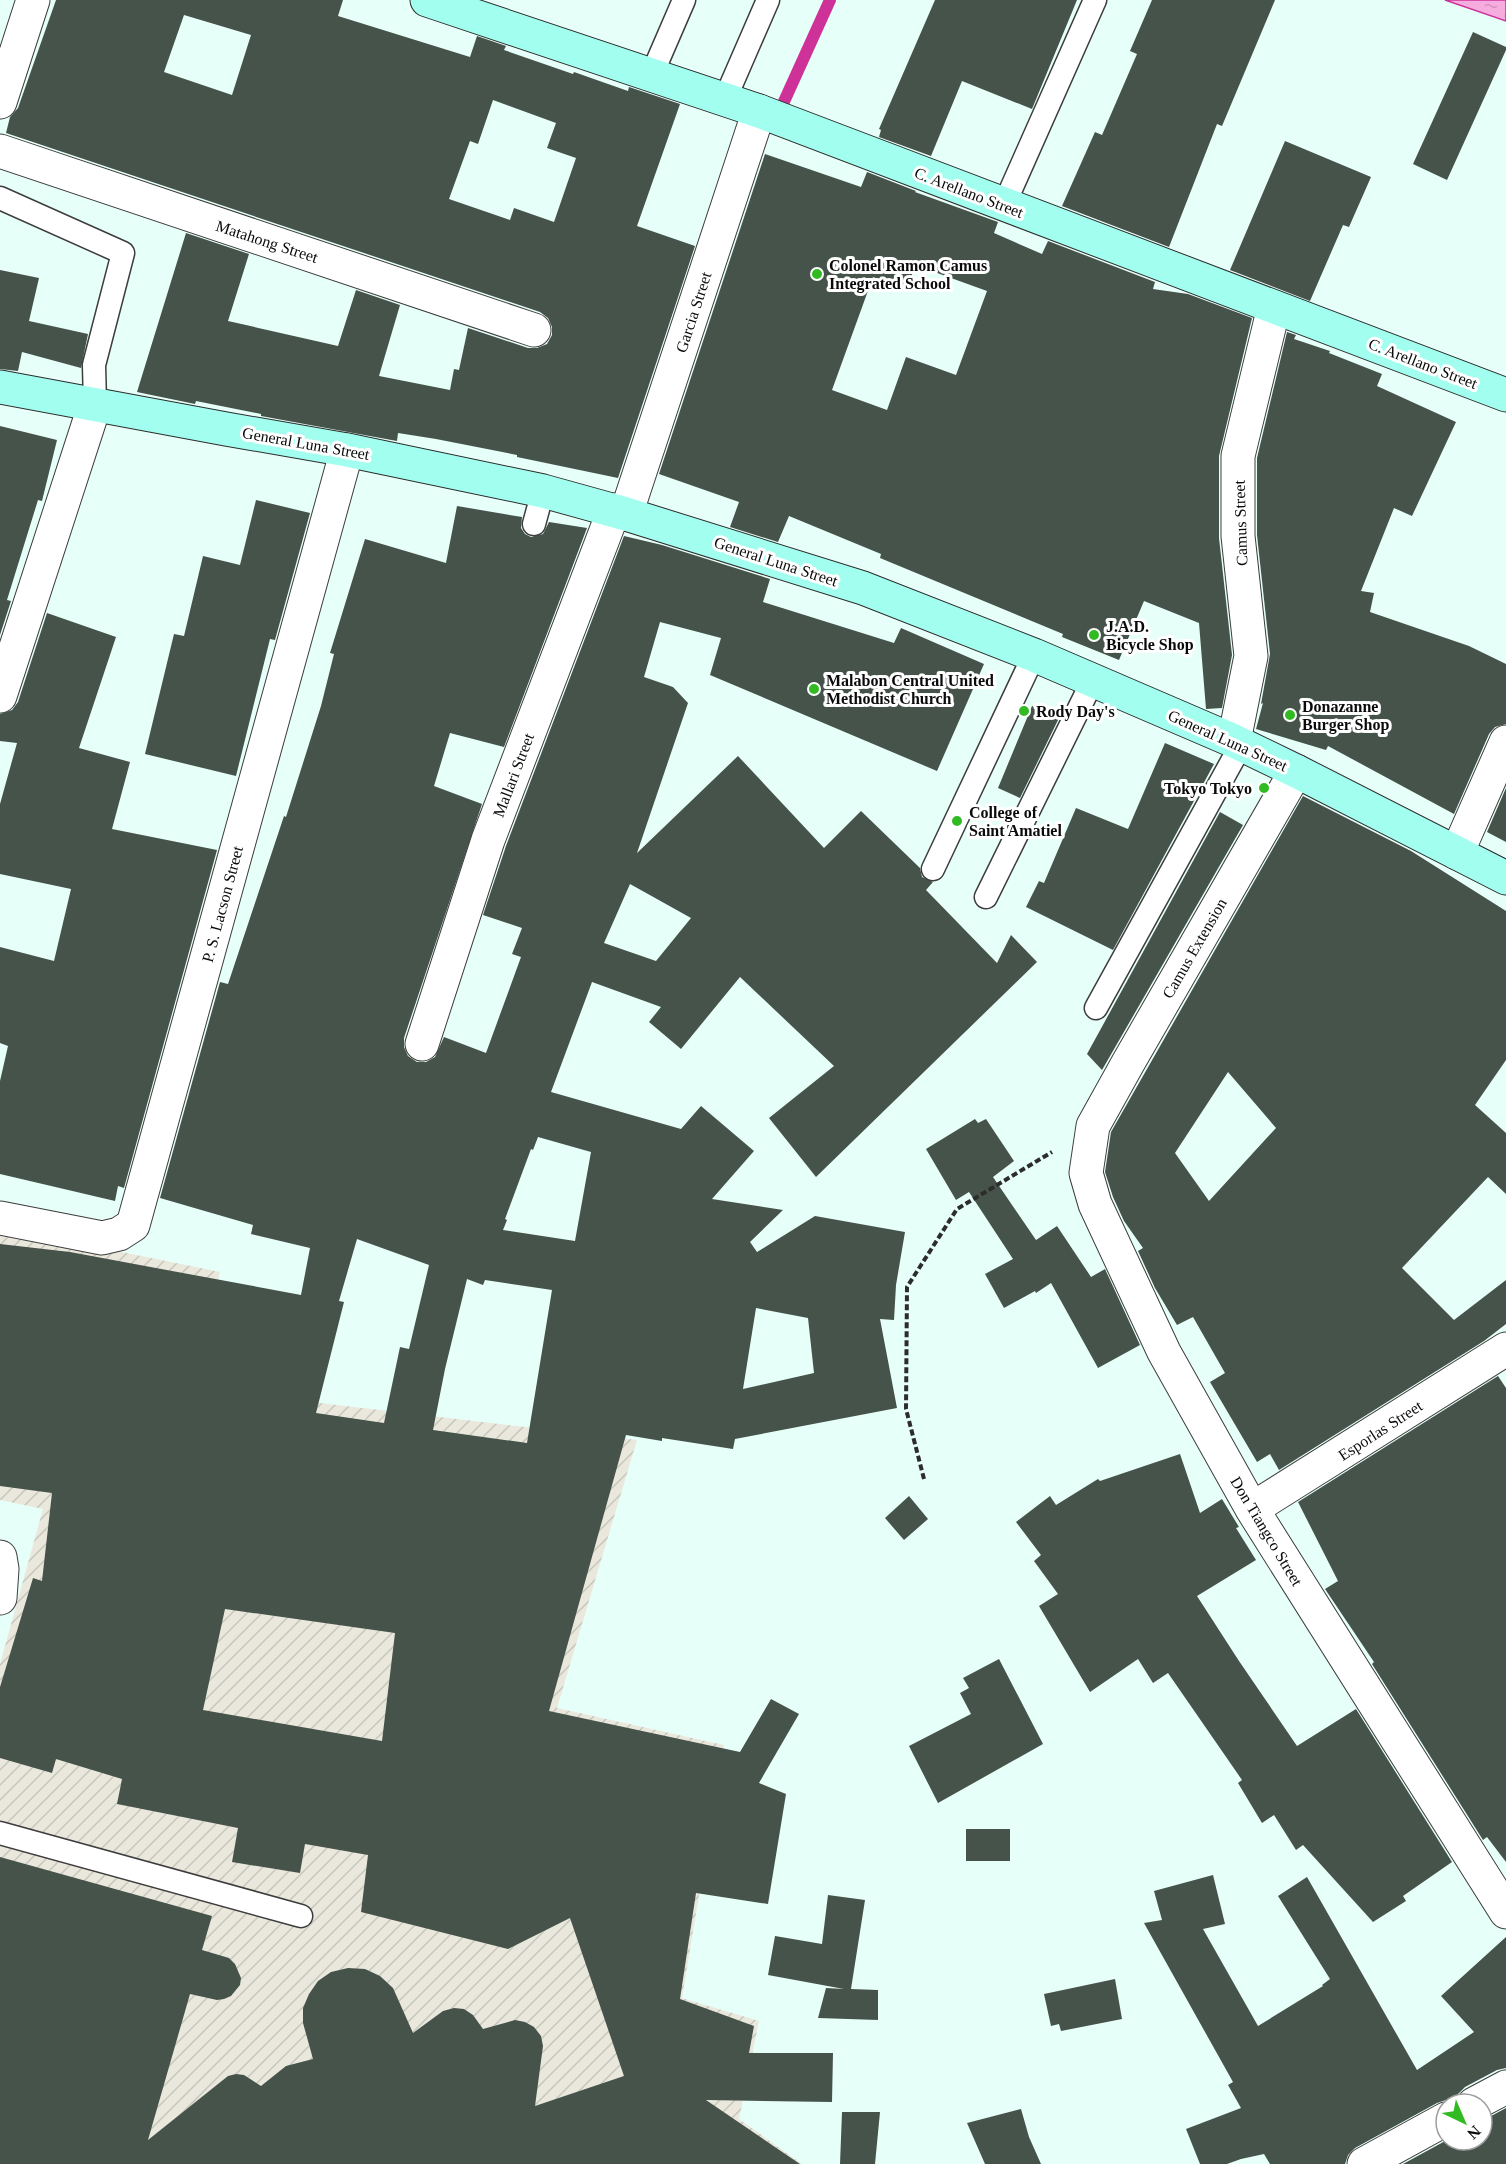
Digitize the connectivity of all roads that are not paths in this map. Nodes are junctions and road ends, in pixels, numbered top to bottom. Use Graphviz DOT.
graph roads {
  1 [pos="33,0"];
  2 [pos="427,0"];
  3 [pos="684,0"];
  4 [pos="768,0"];
  5 [pos="1095,0"];
  6 [pos="652,74"];
  7 [pos="725,99"];
  8 [pos="0,102"];
  9 [pos="759,111"];
  10 [pos="0,151"];
  11 [pos="0,198"];
  12 [pos="1004,205"];
  13 [pos="1274,307"];
  14 [pos="534,330"];
  15 [pos="0,387"];
  16 [pos="1506,395"];
  17 [pos="95,404"];
  18 [pos="347,450"];
  19 [pos="543,491"];
  20 [pos="620,512"];
  21 [pos="534,524"];
  22 [pos="1034,655"];
  23 [pos="1093,680"];
  24 [pos="0,696"];
  25 [pos="1506,742"];
  26 [pos="1237,743"];
  27 [pos="1296,771"];
  28 [pos="1457,853"];
  29 [pos="933,869"];
  30 [pos="1506,878"];
  31 [pos="986,897"];
  32 [pos="1096,1008"];
  33 [pos="422,1044"];
  34 [pos="1093,1126"];
  35 [pos="0,1218"];
  36 [pos="1506,1349"];
  37 [pos="1252,1509"];
  38 [pos="0,1557"];
  39 [pos="0,1598"];
  40 [pos="0,1833"];
  41 [pos="1506,1912"];
  42 [pos="301,1916"];
  43 [pos="1434,2126"];
  44 [pos="1364,2164"];
  1 -- 8 [label="street"];
  2 -- 6 [label="main road, C. Arellano Street"];
  3 -- 6 [label="lane"];
  4 -- 7 [label="lane"];
  5 -- 12 [label="lane"];
  6 -- 7 [label="main road, C. Arellano Street"];
  7 -- 9 [label="main road, C. Arellano Street"];
  9 -- 12 [label="main road, C. Arellano Street"];
  9 -- 20 [label="street, Garcia Street"];
  10 -- 14 [label="street, Matahong Street"];
  11 -- 17 [label="lane"];
  12 -- 13 [label="main road, C. Arellano Street"];
  13 -- 16 [label="main road, C. Arellano Street"];
  13 -- 26 [label="street, Camus Street"];
  15 -- 17 [label="main road, General Luna Street"];
  17 -- 18 [label="main road, General Luna Street"];
  17 -- 24 [label="street"];
  18 -- 19 [label="main road, General Luna Street"];
  18 -- 35 [label="street, P. S. Lacson Street"];
  19 -- 20 [label="main road, General Luna Street"];
  19 -- 21 [label="lane"];
  20 -- 22 [label="main road, General Luna Street"];
  20 -- 33 [label="street, Mallari Street"];
  22 -- 23 [label="main road, General Luna Street"];
  22 -- 29 [label="lane"];
  23 -- 26 [label="main road, General Luna Street"];
  23 -- 31 [label="lane"];
  25 -- 28 [label="street"];
  26 -- 27 [label="main road, General Luna Street"];
  26 -- 32 [label="lane"];
  27 -- 28 [label="main road, General Luna Street"];
  27 -- 34 [label="street, Camus Extension"];
  28 -- 30 [label="main road, General Luna Street"];
  34 -- 37 [label="street, Don Tiangco Street"];
  36 -- 37 [label="street, Esporlas Street"];
  37 -- 41 [label="street, Don Tiangco Street"];
  38 -- 39 [label="street"];
  40 -- 42 [label="lane"];
  43 -- 44 [label="street"];
}
